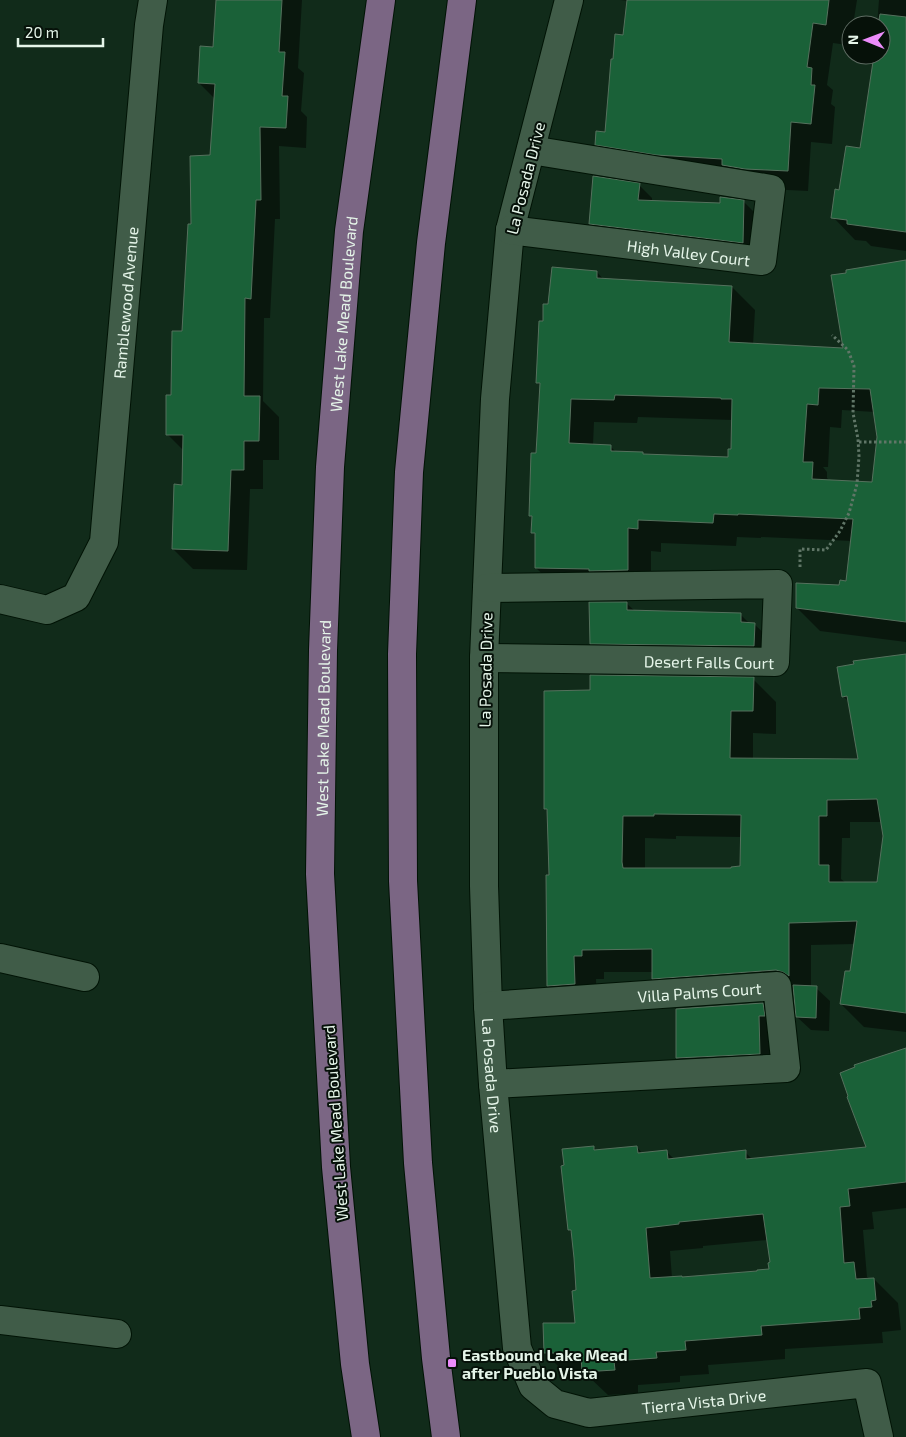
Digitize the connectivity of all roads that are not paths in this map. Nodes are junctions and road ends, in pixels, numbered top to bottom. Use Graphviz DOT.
graph roads {
  1 [pos="153,0"];
  2 [pos="381,0"];
  3 [pos="462,0"];
  4 [pos="569,0"];
  5 [pos="531,150"];
  6 [pos="510,230"];
  7 [pos="487,588"];
  8 [pos="0,599"];
  9 [pos="484,658"];
  10 [pos="0,958"];
  11 [pos="85,978"];
  12 [pos="488,1006"];
  13 [pos="493,1084"];
  14 [pos="0,1320"];
  15 [pos="117,1334"];
  16 [pos="517,1348"];
  17 [pos="366,1437"];
  18 [pos="446,1437"];
  19 [pos="879,1437"];
  1 -- 8 [label="street, Ramblewood Avenue"];
  2 -- 17 [label="main road, West Lake Mead Boulevard"];
  3 -- 18 [label="main road"];
  4 -- 5 [label="street, La Posada Drive"];
  5 -- 6 [label="street, La Posada Drive"];
  5 -- 6 [label="street, High Valley Court"];
  6 -- 7 [label="street, La Posada Drive"];
  7 -- 9 [label="street, La Posada Drive"];
  7 -- 9 [label="street, Desert Falls Court"];
  9 -- 12 [label="street, La Posada Drive"];
  10 -- 11 [label="street"];
  12 -- 13 [label="street, La Posada Drive"];
  12 -- 13 [label="street, Villa Palms Court"];
  13 -- 16 [label="street, La Posada Drive"];
  14 -- 15 [label="street"];
  16 -- 19 [label="street, Tierra Vista Drive"];
}
